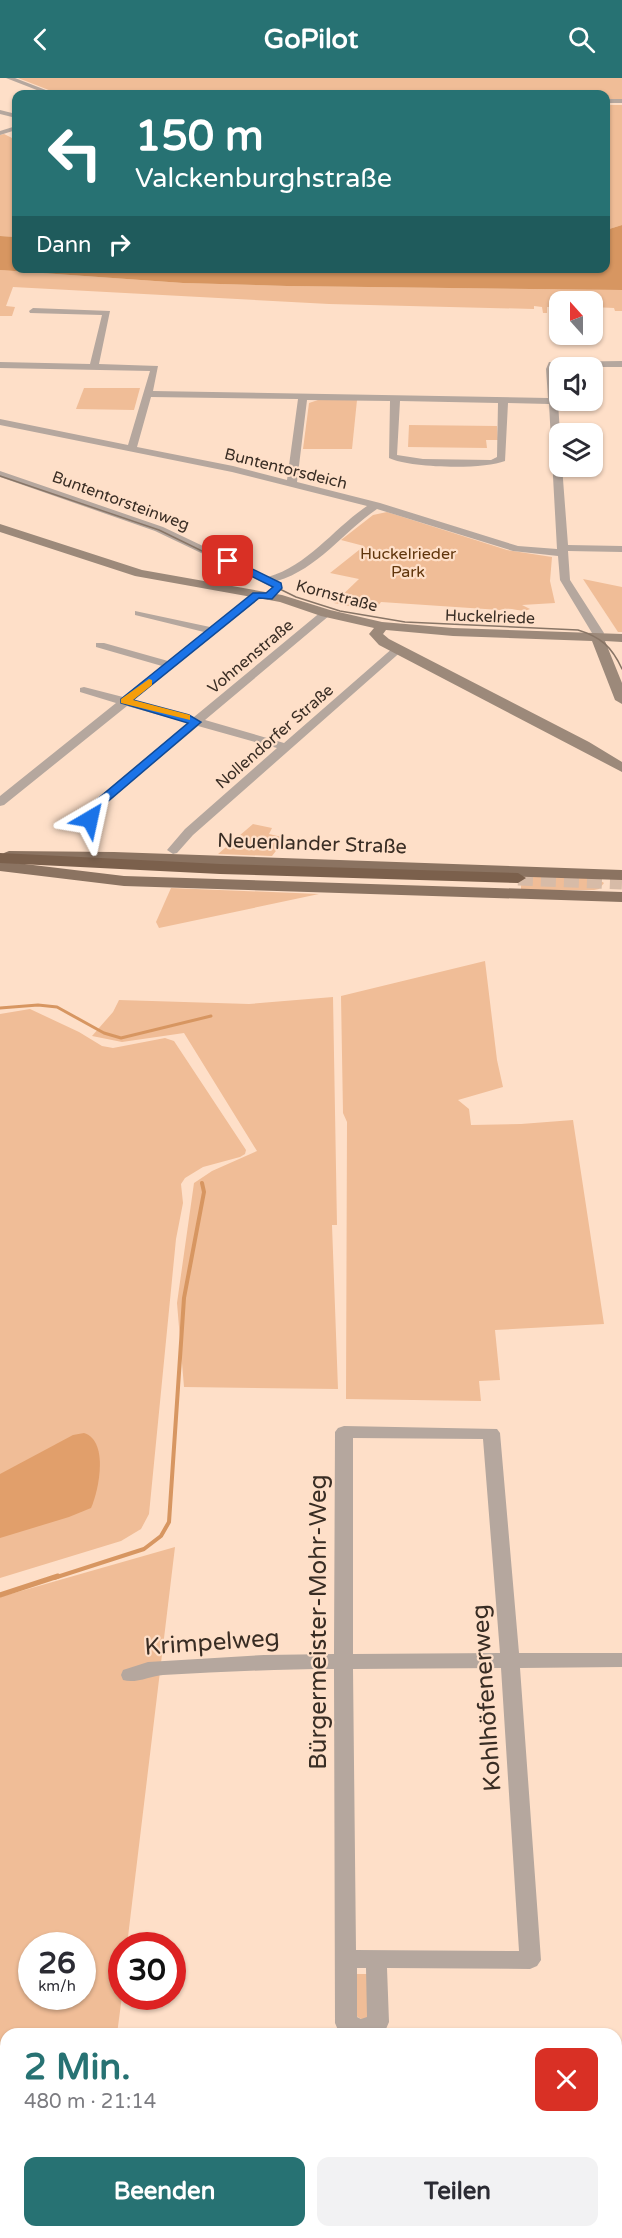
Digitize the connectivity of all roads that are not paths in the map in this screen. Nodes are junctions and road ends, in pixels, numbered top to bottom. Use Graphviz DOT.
graph roads {
  1 [pos="9,78"];
  2 [pos="41,90"];
  3 [pos="33,311"];
  4 [pos="603,364"];
  5 [pos="622,364"];
  6 [pos="0,365"];
  7 [pos="94,367"];
  8 [pos="148,394"];
  9 [pos="303,397"];
  10 [pos="395,398"];
  11 [pos="502,400"];
  12 [pos="549,401"];
  13 [pos="553,411"];
  14 [pos="0,422"];
  15 [pos="132,449"];
  16 [pos="0,474"];
  17 [pos="292,483"];
  18 [pos="376,505"];
  19 [pos="0,528"];
  20 [pos="622,549"];
  21 [pos="562,550"];
  22 [pos="228,561"];
  23 [pos="268,580"];
  24 [pos="266,594"];
  25 [pos="139,613"];
  26 [pos="326,613"];
  27 [pos="382,626"];
  28 [pos="213,631"];
  29 [pos="597,637"];
  30 [pos="621,640"];
  31 [pos="100,645"];
  32 [pos="398,649"];
  33 [pos="171,665"];
  34 [pos="84,690"];
  35 [pos="622,700"];
  36 [pos="125,701"];
  37 [pos="195,722"];
  38 [pos="286,747"];
  39 [pos="622,768"];
  40 [pos="0,802"];
  41 [pos="90,819"];
  42 [pos="173,850"];
  43 [pos="0,858"];
  44 [pos="0,866"];
  45 [pos="45,869"];
  46 [pos="604,875"];
  47 [pos="622,875"];
  48 [pos="616,897"];
  49 [pos="491,1433"];
  50 [pos="622,1660"];
  51 [pos="345,1661"];
  52 [pos="510,1661"];
  53 [pos="130,1676"];
  54 [pos="346,1959"];
  55 [pos="376,1960"];
  56 [pos="359,2028"];
  57 [pos="364,2028"];
  1 -- 2 [label="street"];
  3 -- 7 [label="street"];
  4 -- 5 [label="street"];
  6 -- 7 [label="street"];
  7 -- 8 [label="street"];
  8 -- 9 [label="street"];
  8 -- 15 [label="street"];
  9 -- 10 [label="street"];
  9 -- 17 [label="street"];
  10 -- 11 [label="street"];
  10 -- 11 [label="street"];
  11 -- 12 [label="street"];
  13 -- 21 [label="street"];
  14 -- 15 [label="street, Buntentorsdeich"];
  15 -- 17 [label="street, Buntentorsdeich"];
  16 -- 22 [label="street, Buntentorsteinweg"];
  17 -- 18 [label="street, Buntentorsdeich"];
  18 -- 21 [label="street, Buntentorsdeich"];
  18 -- 23 [label="street"];
  19 -- 24 [label="street, Kornstraße"];
  20 -- 21 [label="street, Buntentorsdeich"];
  21 -- 29 [label="street"];
  22 -- 23 [label="street, Buntentorsteinweg"];
  22 -- 24 [label="street, Buntentorsteinweg"];
  23 -- 24 [label="street"];
  24 -- 26 [label="street, Kornstraße"];
  24 -- 28 [label="street"];
  25 -- 28 [label="street"];
  26 -- 27 [label="street, Kornstraße"];
  26 -- 37 [label="street, Vohnenstraße"];
  27 -- 29 [label="street, Huckelriede"];
  27 -- 32 [label="street, Kornstraße"];
  28 -- 33 [label="street"];
  29 -- 30 [label="street, Huckelriede"];
  29 -- 35 [label="street"];
  31 -- 33 [label="street"];
  32 -- 38 [label="street, Nollendorfer Straße"];
  32 -- 39 [label="street, Kornstraße"];
  33 -- 36 [label="street"];
  34 -- 36 [label="street"];
  36 -- 37 [label="street"];
  36 -- 40 [label="street"];
  37 -- 38 [label="street"];
  37 -- 41 [label="street, Vohnenstraße"];
  38 -- 42 [label="street, Nollendorfer Straße"];
  43 -- 45 [label="highway, Neuenlander Straße"];
  43 -- 46 [label="main road, Neuenlander Straße"];
  44 -- 45 [label="main road, Neuenlander Straße"];
  45 -- 48 [label="main road, Neuenlander Straße"];
  46 -- 47 [label="main road, Neuenlander Straße"];
  46 -- 48 [label="main road"];
  49 -- 51 [label="street, Bürgermeister-Mohr-Weg"];
  49 -- 52 [label="street, Kohlhöfenerweg"];
  50 -- 52 [label="street, Krimpelweg"];
  51 -- 52 [label="street, Krimpelweg"];
  51 -- 53 [label="street, Krimpelweg"];
  51 -- 54 [label="street, Bürgermeister-Mohr-Weg"];
  52 -- 55 [label="street, Kohlhöfenerweg"];
  54 -- 55 [label="street"];
  54 -- 56 [label="street, Bürgermeister-Mohr-Weg"];
  55 -- 57 [label="street, Bürgermeister-Mohr-Weg"];
}
